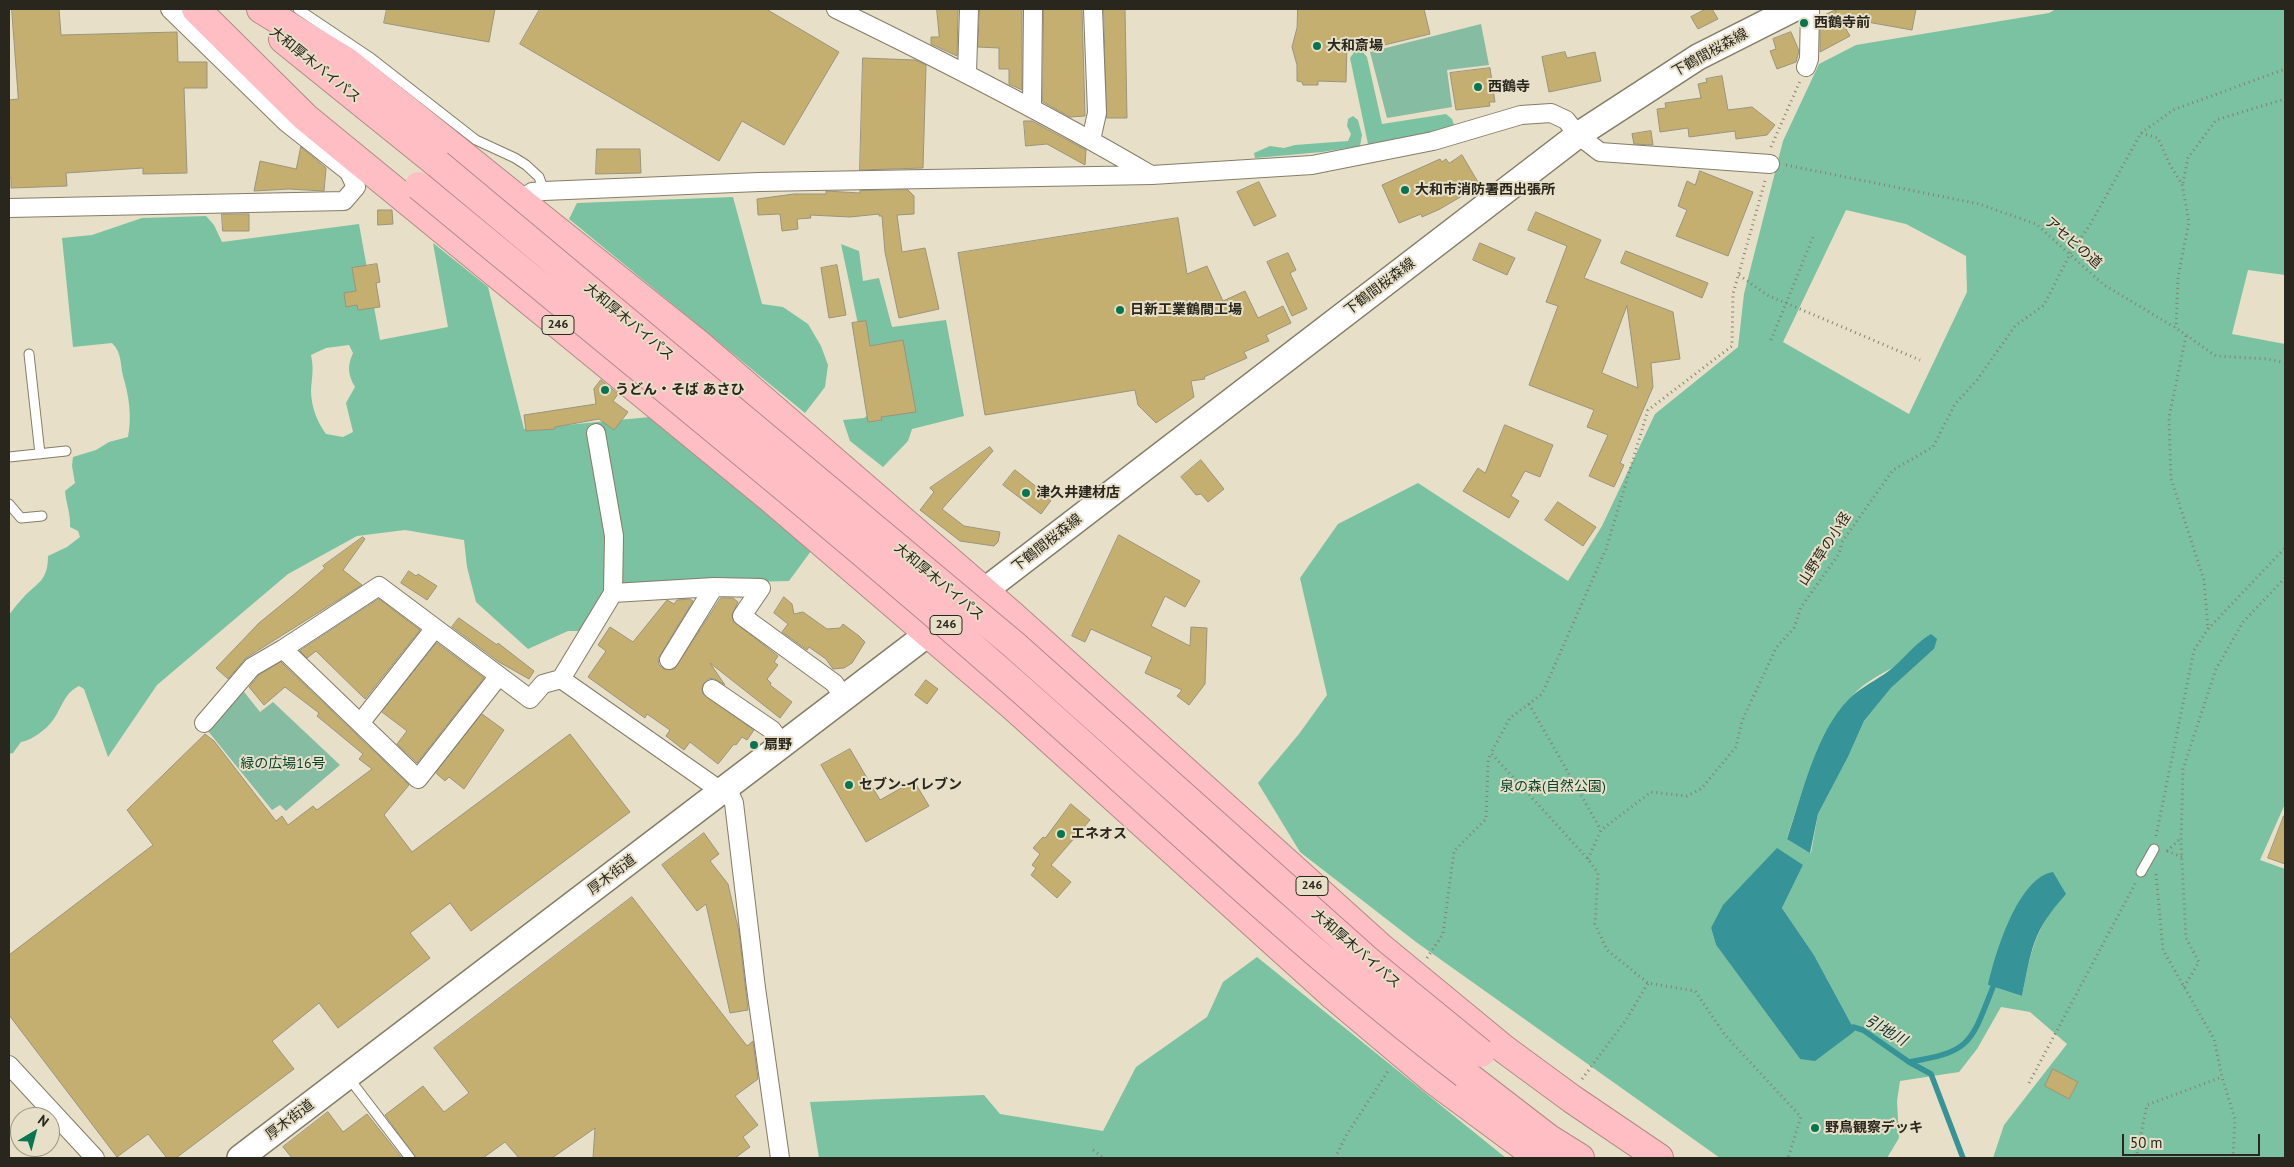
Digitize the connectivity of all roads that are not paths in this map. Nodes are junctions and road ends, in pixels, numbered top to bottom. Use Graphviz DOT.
graph roads {
  1 [pos="170,9"];
  2 [pos="196,9"];
  3 [pos="244,9"];
  4 [pos="261,9"];
  5 [pos="298,9"];
  6 [pos="836,9"];
  7 [pos="969,9"];
  8 [pos="1032,9"];
  9 [pos="1094,9"];
  10 [pos="1793,9"];
  11 [pos="1810,9"];
  12 [pos="1806,67"];
  13 [pos="967,73"];
  14 [pos="1032,108"];
  15 [pos="1578,135"];
  16 [pos="1091,140"];
  17 [pos="1766,164"];
  18 [pos="1152,176"];
  19 [pos="533,195"];
  20 [pos="9,208"];
  21 [pos="29,354"];
  22 [pos="596,433"];
  23 [pos="66,451"];
  24 [pos="40,454"];
  25 [pos="9,457"];
  26 [pos="9,504"];
  27 [pos="42,516"];
  28 [pos="714,587"];
  29 [pos="984,591"];
  30 [pos="613,592"];
  31 [pos="434,628"];
  32 [pos="928,633"];
  33 [pos="283,649"];
  34 [pos="669,660"];
  35 [pos="498,677"];
  36 [pos="561,679"];
  37 [pos="712,689"];
  38 [pos="844,697"];
  39 [pos="361,722"];
  40 [pos="204,723"];
  41 [pos="782,744"];
  42 [pos="724,789"];
  43 [pos="2154,849"];
  44 [pos="2141,872"];
  45 [pos="9,1065"];
  46 [pos="348,1076"];
  47 [pos="95,1158"];
  48 [pos="240,1158"];
  49 [pos="410,1158"];
  50 [pos="780,1158"];
  51 [pos="1539,1158"];
  52 [pos="1580,1158"];
  53 [pos="1630,1158"];
  54 [pos="1659,1158"];
  1 -- 20 [label="street"];
  2 -- 32 [label="highway, 246"];
  2 -- 52 [label="highway, 大和厚木バイパス / 246, bridge"];
  3 -- 53 [label="highway, 大和厚木バイパス / 246, bridge"];
  4 -- 19 [label="highway, 246"];
  5 -- 19 [label="lane"];
  6 -- 13 [label="street"];
  7 -- 13 [label="street"];
  8 -- 14 [label="street"];
  9 -- 16 [label="street"];
  10 -- 15 [label="street, 下鶴間桜森線"];
  11 -- 12 [label="street"];
  13 -- 14 [label="street"];
  14 -- 16 [label="street"];
  15 -- 17 [label="street"];
  15 -- 18 [label="street"];
  15 -- 29 [label="street, 下鶴間桜森線"];
  16 -- 18 [label="street"];
  18 -- 19 [label="street"];
  19 -- 29 [label="highway, 246"];
  21 -- 24 [label="lane"];
  22 -- 30 [label="street"];
  23 -- 24 [label="lane"];
  24 -- 25 [label="lane"];
  26 -- 27 [label="lane"];
  28 -- 30 [label="street"];
  28 -- 34 [label="street"];
  28 -- 38 [label="street"];
  29 -- 32 [label="street, 厚木街道"];
  29 -- 54 [label="highway, 246"];
  30 -- 36 [label="street"];
  31 -- 33 [label="street"];
  31 -- 35 [label="street"];
  31 -- 39 [label="street"];
  32 -- 38 [label="street, 厚木街道"];
  32 -- 51 [label="highway, 246"];
  33 -- 39 [label="street"];
  33 -- 40 [label="street"];
  35 -- 36 [label="street"];
  35 -- 39 [label="street"];
  36 -- 42 [label="street"];
  37 -- 41 [label="street"];
  38 -- 41 [label="street, 厚木街道"];
  41 -- 42 [label="street, 厚木街道"];
  42 -- 46 [label="street, 厚木街道"];
  42 -- 50 [label="street"];
  43 -- 44 [label="lane"];
  45 -- 47 [label="street"];
  46 -- 48 [label="street, 厚木街道"];
  46 -- 49 [label="lane"];
}
